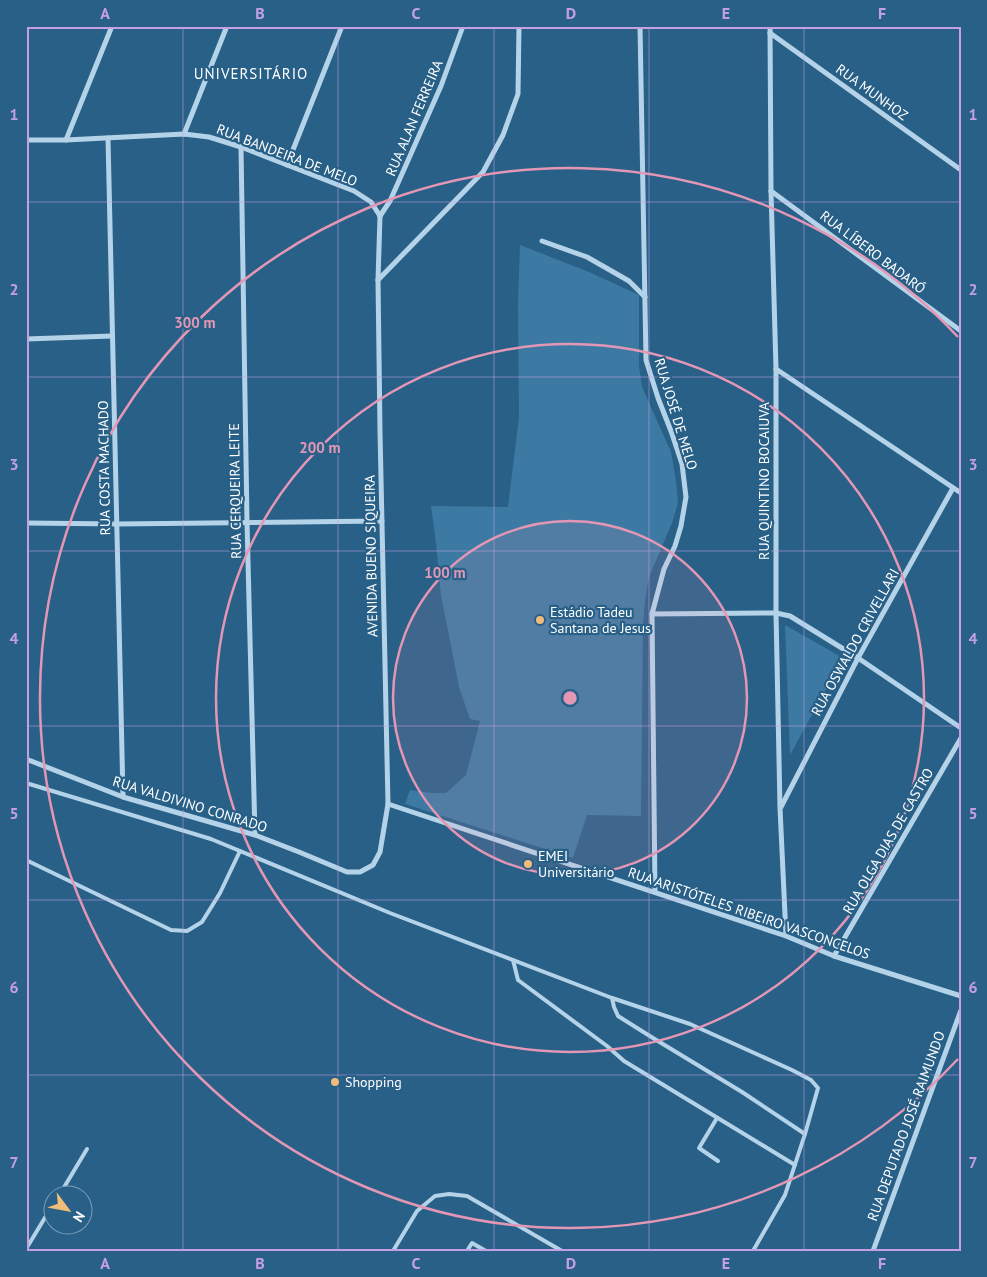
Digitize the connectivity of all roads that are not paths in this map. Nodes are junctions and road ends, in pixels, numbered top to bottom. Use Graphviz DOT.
graph roads {
  1 [pos="112,26"];
  2 [pos="227,26"];
  3 [pos="342,26"];
  4 [pos="463,26"];
  5 [pos="519,26"];
  6 [pos="640,26"];
  7 [pos="770,26"];
  8 [pos="770,33"];
  9 [pos="184,134"];
  10 [pos="108,138"];
  11 [pos="26,140"];
  12 [pos="66,140"];
  13 [pos="241,147"];
  14 [pos="287,165"];
  15 [pos="961,170"];
  16 [pos="771,191"];
  17 [pos="380,216"];
  18 [pos="542,241"];
  19 [pos="378,280"];
  20 [pos="645,297"];
  21 [pos="960,329"];
  22 [pos="112,336"];
  23 [pos="26,339"];
  24 [pos="776,369"];
  25 [pos="953,488"];
  26 [pos="961,493"];
  27 [pos="382,521"];
  28 [pos="247,522"];
  29 [pos="26,523"];
  30 [pos="117,524"];
  31 [pos="776,613"];
  32 [pos="652,614"];
  33 [pos="858,658"];
  34 [pos="961,728"];
  35 [pos="961,738"];
  36 [pos="26,760"];
  37 [pos="26,784"];
  38 [pos="123,797"];
  39 [pos="388,804"];
  40 [pos="780,808"];
  41 [pos="255,835"];
  42 [pos="240,851"];
  43 [pos="26,860"];
  44 [pos="347,872"];
  45 [pos="655,892"];
  46 [pos="786,936"];
  47 [pos="834,956"];
  48 [pos="513,960"];
  49 [pos="961,996"];
  50 [pos="612,998"];
  51 [pos="961,1010"];
  52 [pos="717,1118"];
  53 [pos="805,1134"];
  54 [pos="87,1149"];
  55 [pos="718,1161"];
  56 [pos="794,1165"];
  57 [pos="66,1184"];
  58 [pos="42,1223"];
  59 [pos="26,1249"];
  60 [pos="393,1251"];
  61 [pos="467,1251"];
  62 [pos="486,1251"];
  63 [pos="562,1251"];
  64 [pos="753,1251"];
  65 [pos="873,1251"];
  1 -- 12 [label="street"];
  2 -- 9 [label="street"];
  3 -- 14 [label="street"];
  4 -- 17 [label="street, RUA ALAN FERREIRA"];
  5 -- 19 [label="street"];
  6 -- 20 [label="street, RUA JOSÉ DE MELO"];
  7 -- 8 [label="street, RUA QUINTINO BOCAIUVA"];
  8 -- 15 [label="street, RUA MUNHOZ"];
  8 -- 16 [label="street, RUA QUINTINO BOCAIUVA"];
  9 -- 10 [label="street, RUA BANDEIRA DE MELO"];
  9 -- 13 [label="street, RUA BANDEIRA DE MELO"];
  10 -- 12 [label="street, RUA BANDEIRA DE MELO"];
  10 -- 22 [label="street, RUA COSTA MACHADO"];
  11 -- 12 [label="street, RUA BANDEIRA DE MELO"];
  13 -- 14 [label="street, RUA BANDEIRA DE MELO"];
  13 -- 28 [label="street, RUA CERQUEIRA LEITE"];
  14 -- 17 [label="street, RUA BANDEIRA DE MELO"];
  16 -- 21 [label="street, RUA LÍBERO BADARÓ"];
  16 -- 24 [label="street, RUA QUINTINO BOCAIUVA"];
  17 -- 19 [label="street, AVENIDA BUENO SIQUEIRA"];
  18 -- 20 [label="street"];
  19 -- 27 [label="street, AVENIDA BUENO SIQUEIRA"];
  20 -- 32 [label="street, RUA JOSÉ DE MELO"];
  22 -- 23 [label="street"];
  22 -- 30 [label="street, RUA COSTA MACHADO"];
  24 -- 25 [label="street"];
  24 -- 31 [label="street, RUA QUINTINO BOCAIUVA"];
  25 -- 26 [label="street"];
  25 -- 33 [label="street, RUA OSWALDO CRIVELLARI"];
  27 -- 28 [label="street"];
  27 -- 39 [label="street, AVENIDA BUENO SIQUEIRA"];
  28 -- 30 [label="street"];
  28 -- 41 [label="street, RUA CERQUEIRA LEITE"];
  29 -- 30 [label="street"];
  30 -- 38 [label="street, RUA COSTA MACHADO"];
  31 -- 32 [label="street"];
  31 -- 33 [label="street"];
  31 -- 40 [label="street, RUA QUINTINO BOCAIUVA"];
  32 -- 45 [label="street, RUA JOSÉ DE MELO"];
  33 -- 34 [label="street"];
  33 -- 40 [label="street, RUA OSWALDO CRIVELLARI"];
  35 -- 47 [label="street, RUA OLGA DIAS DE CASTRO"];
  36 -- 38 [label="street, RUA VALDIVINO CONRADO"];
  37 -- 42 [label="lane"];
  38 -- 41 [label="street, RUA VALDIVINO CONRADO"];
  39 -- 44 [label="street, AVENIDA BUENO SIQUEIRA"];
  39 -- 45 [label="street, RUA ARISTÓTELES RIBEIRO VASCONCELOS"];
  40 -- 46 [label="street, RUA QUINTINO BOCAIUVA"];
  41 -- 44 [label="street, RUA VALDIVINO CONRADO"];
  42 -- 43 [label="lane"];
  42 -- 48 [label="lane"];
  45 -- 46 [label="street, RUA ARISTÓTELES RIBEIRO VASCONCELOS"];
  46 -- 47 [label="street, RUA ARISTÓTELES RIBEIRO VASCONCELOS"];
  47 -- 49 [label="street, RUA ARISTÓTELES RIBEIRO VASCONCELOS"];
  48 -- 50 [label="lane"];
  48 -- 52 [label="lane"];
  50 -- 53 [label="lane"];
  50 -- 53 [label="lane"];
  51 -- 65 [label="street, RUA DEPUTADO JOSÉ RAIMUNDO"];
  52 -- 55 [label="lane"];
  52 -- 56 [label="lane"];
  53 -- 56 [label="lane"];
  54 -- 57 [label="lane"];
  56 -- 64 [label="lane"];
  58 -- 59 [label="lane"];
  60 -- 63 [label="lane"];
  61 -- 62 [label="lane"];
}
